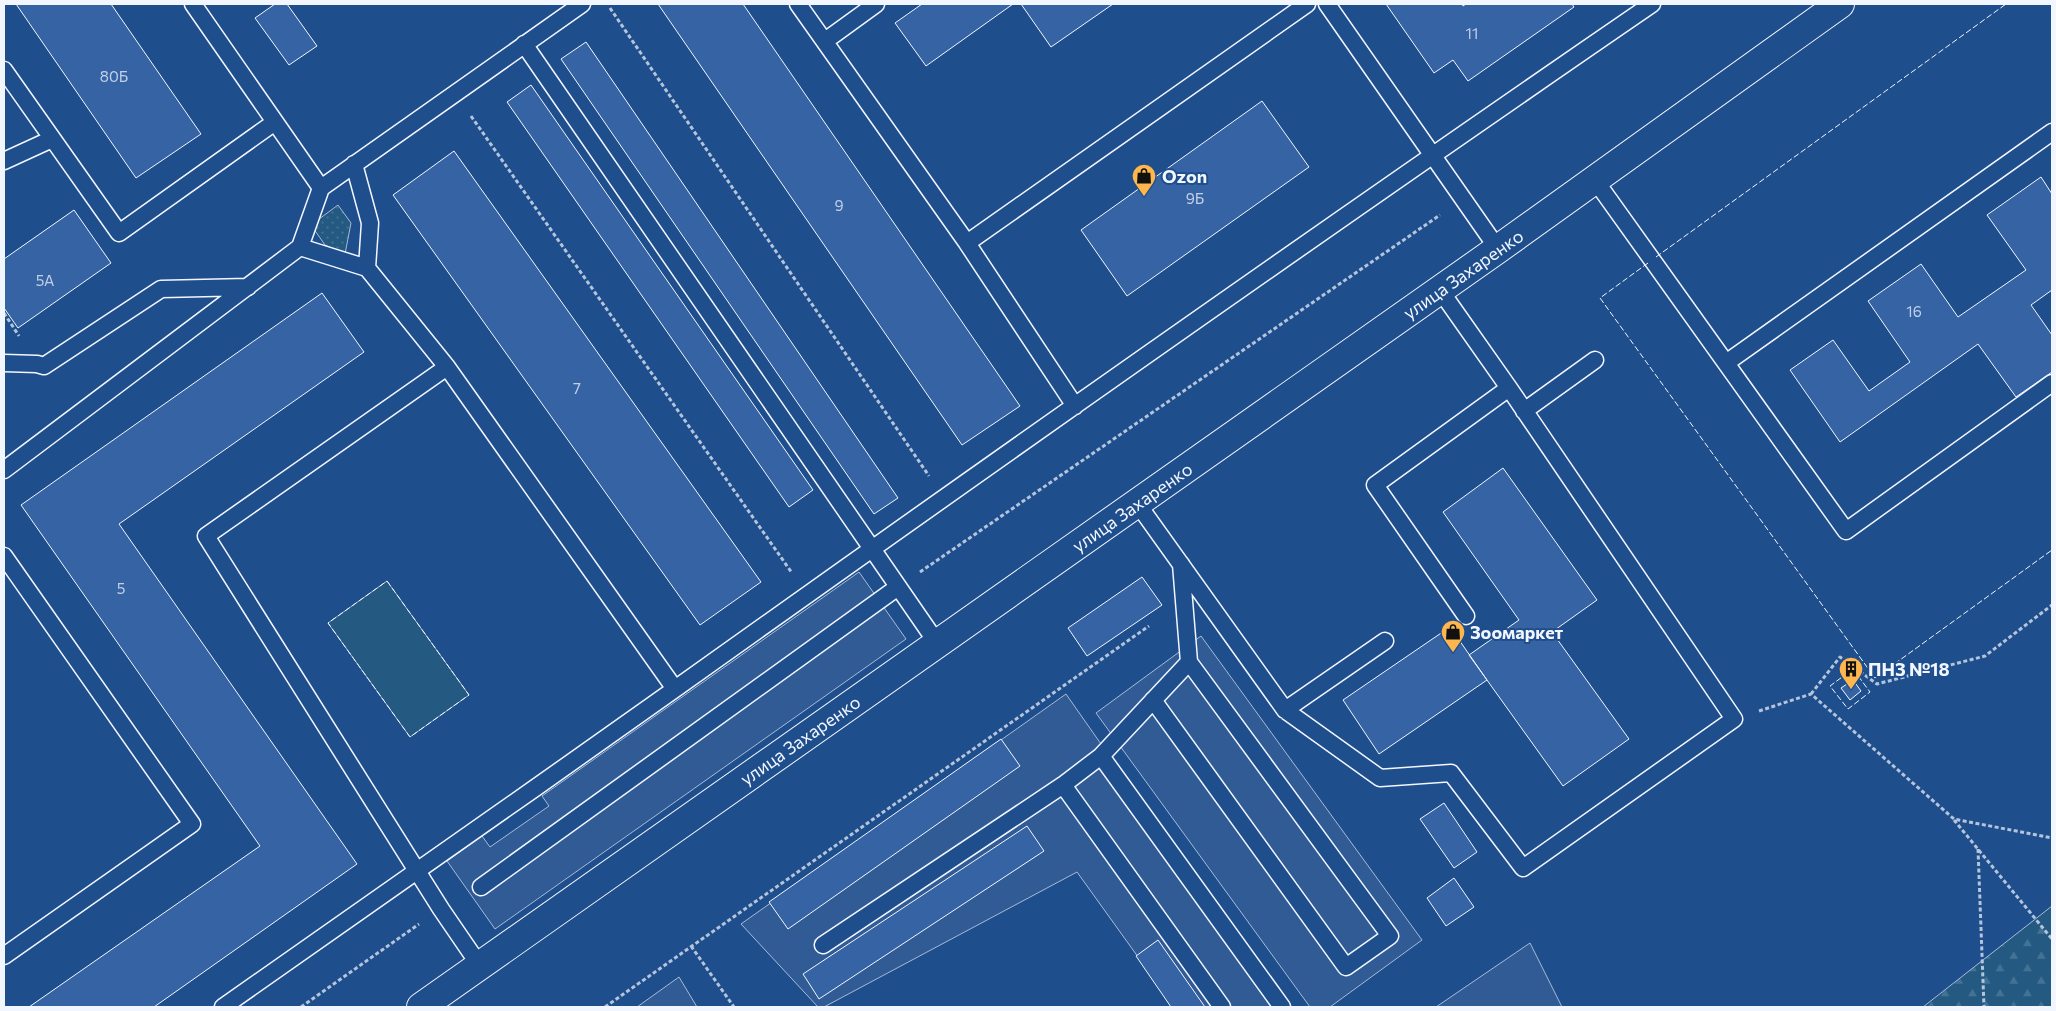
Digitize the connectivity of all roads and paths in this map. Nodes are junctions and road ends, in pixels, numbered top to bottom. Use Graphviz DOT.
graph roads {
  1 [pos="192,4"];
  2 [pos="582,4"];
  3 [pos="606,4"];
  4 [pos="798,4"];
  5 [pos="876,4"];
  6 [pos="1307,4"];
  7 [pos="1327,4"];
  8 [pos="1652,4"];
  9 [pos="1840,4"];
  10 [pos="825,41"];
  11 [pos="524,44"];
  12 [pos="4,70"];
  13 [pos="455,93"];
  14 [pos="275,122"];
  15 [pos="2052,132"];
  16 [pos="52,139"];
  17 [pos="1432,154"];
  18 [pos="4,161"];
  19 [pos="354,164"];
  20 [pos="1596,180"];
  21 [pos="320,188"];
  22 [pos="1463,199"];
  23 [pos="967,243"];
  24 [pos="300,248"];
  25 [pos="1498,249"];
  26 [pos="367,268"];
  27 [pos="248,287"];
  28 [pos="1440,290"];
  29 [pos="1595,360"];
  30 [pos="4,363"];
  31 [pos="1726,363"];
  32 [pos="447,368"];
  33 [pos="2052,383"];
  34 [pos="1509,388"];
  35 [pos="1075,406"];
  36 [pos="1524,411"];
  37 [pos="4,470"];
  38 [pos="944,498"];
  39 [pos="1137,503"];
  40 [pos="871,548"];
  41 [pos="4,556"];
  42 [pos="1181,564"];
  43 [pos="898,588"];
  44 [pos="807,594"];
  45 [pos="2052,605"];
  46 [pos="1466,616"];
  47 [pos="1149,626"];
  48 [pos="1384,641"];
  49 [pos="937,643"];
  50 [pos="1189,662"];
  51 [pos="675,689"];
  52 [pos="1811,694"];
  53 [pos="1153,700"];
  54 [pos="1285,710"];
  55 [pos="1734,719"];
  56 [pos="1101,756"];
  57 [pos="1063,785"];
  58 [pos="1954,819"];
  59 [pos="2052,838"];
  60 [pos="1978,849"];
  61 [pos="417,870"];
  62 [pos="481,887"];
  63 [pos="441,909"];
  64 [pos="2052,939"];
  65 [pos="823,945"];
  66 [pos="691,946"];
  67 [pos="4,956"];
  68 [pos="480,966"];
  69 [pos="223,1007"];
  70 [pos="301,1007"];
  71 [pos="421,1007"];
  72 [pos="605,1007"];
  73 [pos="734,1007"];
  74 [pos="1222,1007"];
  75 [pos="1282,1007"];
  76 [pos="1984,1007"];
  1 -- 14 [label="lane"];
  2 -- 11 [label="lane"];
  3 -- 38 [label="path"];
  4 -- 10 [label="lane"];
  5 -- 10 [label="lane"];
  6 -- 23 [label="lane"];
  7 -- 17 [label="lane"];
  8 -- 17 [label="lane"];
  9 -- 20 [label="street, улица Захаренко"];
  10 -- 23 [label="lane"];
  11 -- 13 [label="lane"];
  11 -- 40 [label="lane"];
  12 -- 16 [label="lane"];
  13 -- 19 [label="lane"];
  13 -- 44 [label="path"];
  14 -- 16 [label="lane"];
  14 -- 21 [label="lane"];
  15 -- 31 [label="lane"];
  16 -- 18 [label="lane"];
  17 -- 22 [label="lane"];
  17 -- 35 [label="lane"];
  19 -- 21 [label="lane"];
  19 -- 26 [label="lane"];
  20 -- 25 [label="street, улица Захаренко"];
  20 -- 31 [label="lane"];
  21 -- 24 [label="lane"];
  22 -- 25 [label="lane"];
  22 -- 43 [label="path"];
  23 -- 35 [label="lane"];
  24 -- 26 [label="lane"];
  24 -- 27 [label="lane"];
  25 -- 28 [label="street, улица Захаренко"];
  26 -- 32 [label="lane"];
  27 -- 30 [label="lane"];
  27 -- 37 [label="lane"];
  28 -- 34 [label="lane"];
  28 -- 39 [label="street, улица Захаренко"];
  29 -- 36 [label="lane"];
  31 -- 33 [label="lane"];
  32 -- 51 [label="lane"];
  32 -- 61 [label="lane"];
  34 -- 36 [label="lane"];
  34 -- 46 [label="lane"];
  35 -- 38 [label="lane"];
  36 -- 55 [label="lane"];
  38 -- 40 [label="lane"];
  39 -- 42 [label="lane"];
  39 -- 49 [label="street, улица Захаренко"];
  40 -- 43 [label="lane"];
  40 -- 44 [label="lane"];
  41 -- 67 [label="lane"];
  42 -- 50 [label="lane"];
  42 -- 54 [label="lane"];
  43 -- 49 [label="lane"];
  43 -- 62 [label="lane"];
  44 -- 51 [label="lane"];
  45 -- 52 [label="path"];
  47 -- 66 [label="path"];
  48 -- 54 [label="lane"];
  49 -- 68 [label="street, улица Захаренко"];
  50 -- 53 [label="lane"];
  50 -- 53 [label="lane"];
  51 -- 61 [label="lane"];
  52 -- 55 [label="path"];
  52 -- 58 [label="path"];
  53 -- 56 [label="lane"];
  54 -- 55 [label="lane"];
  56 -- 57 [label="lane"];
  56 -- 75 [label="lane"];
  57 -- 65 [label="lane"];
  57 -- 74 [label="lane"];
  58 -- 59 [label="path"];
  58 -- 60 [label="path"];
  60 -- 64 [label="path"];
  60 -- 76 [label="path"];
  61 -- 63 [label="lane"];
  61 -- 69 [label="lane"];
  63 -- 68 [label="lane"];
  63 -- 70 [label="path"];
  66 -- 72 [label="path"];
  66 -- 73 [label="path"];
  68 -- 71 [label="street, улица Захаренко"];
}
